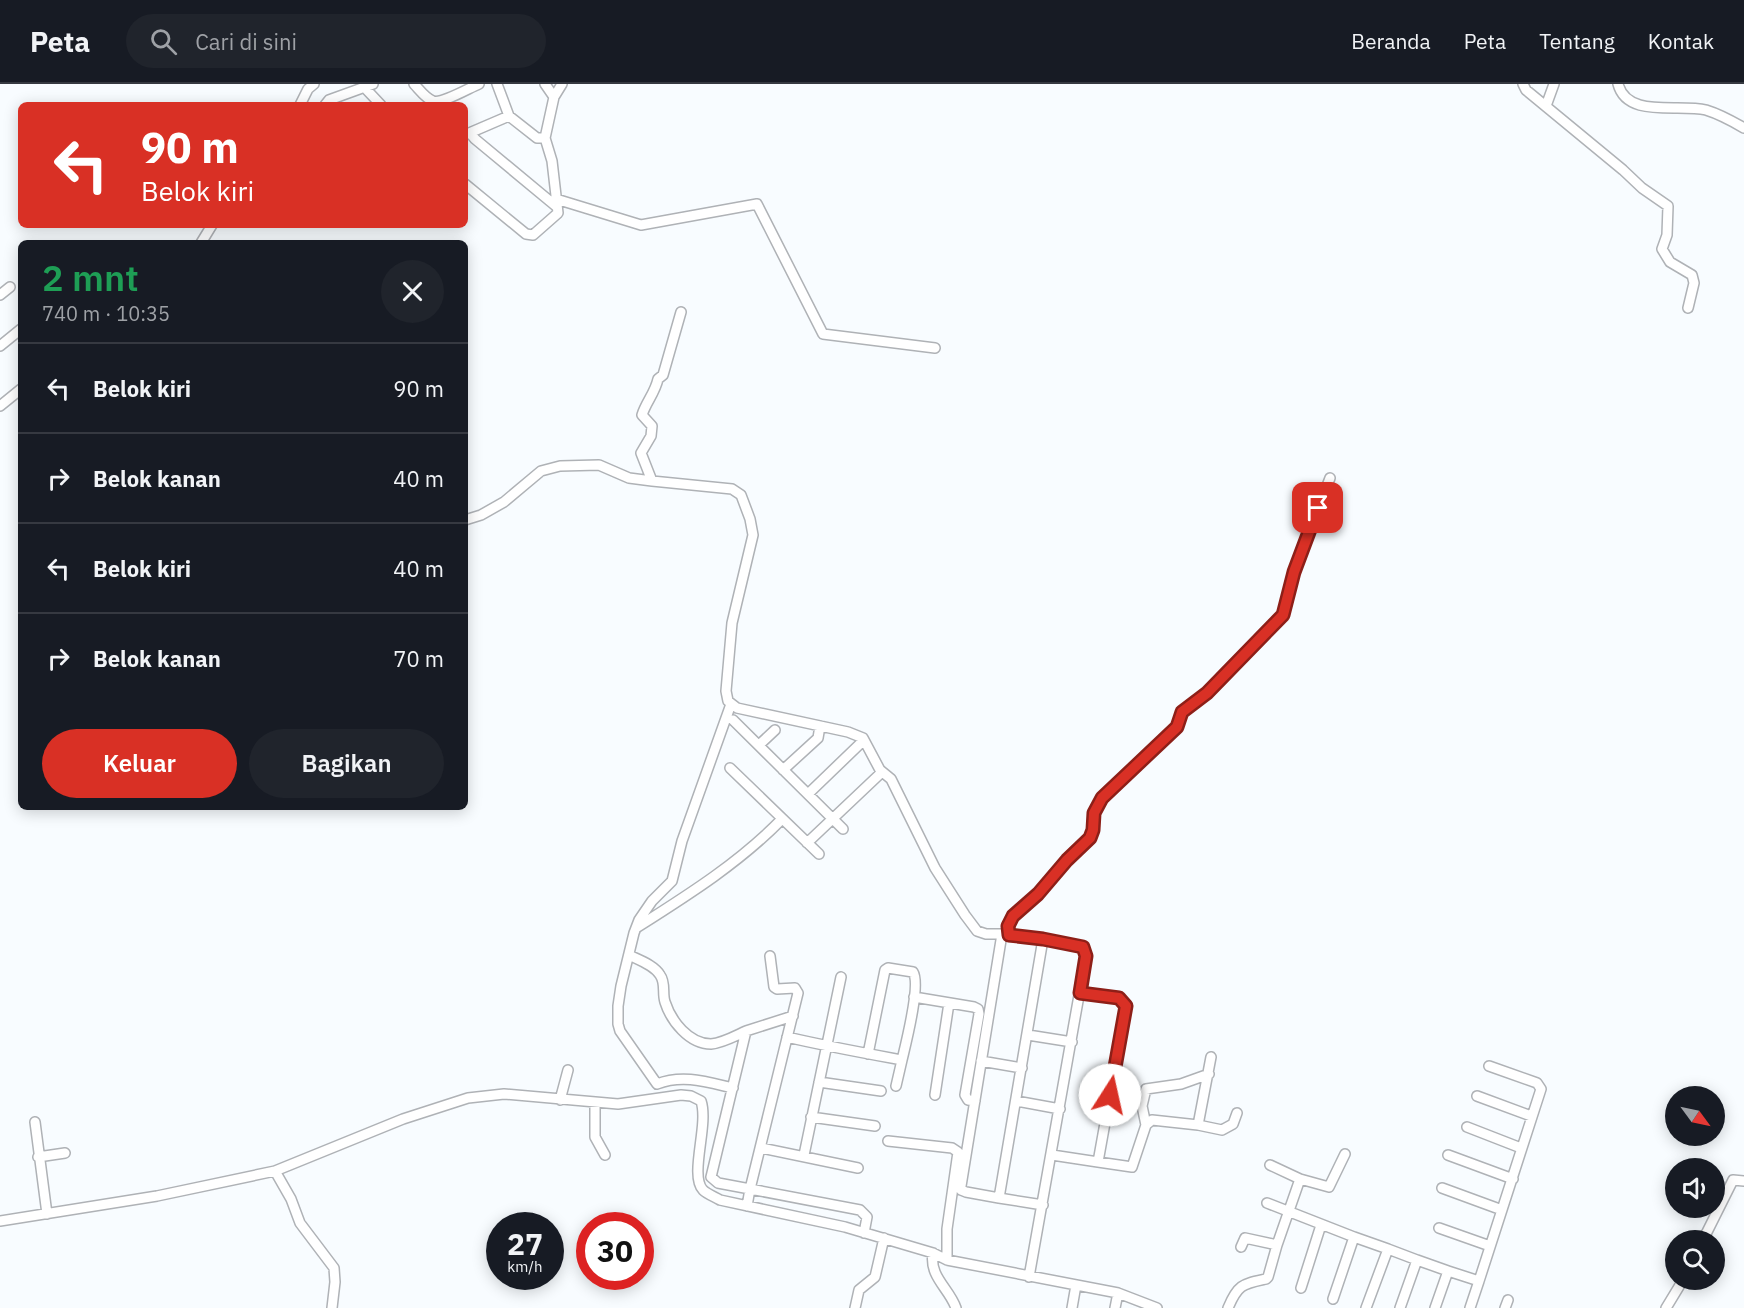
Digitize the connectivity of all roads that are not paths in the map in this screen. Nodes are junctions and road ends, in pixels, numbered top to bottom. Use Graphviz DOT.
graph roads {
  1 [pos="314,84"];
  2 [pos="414,84"];
  3 [pos="479,84"];
  4 [pos="497,84"];
  5 [pos="545,84"];
  6 [pos="562,84"];
  7 [pos="1523,84"];
  8 [pos="1554,84"];
  9 [pos="1618,84"];
  10 [pos="368,86"];
  11 [pos="554,97"];
  12 [pos="302,102"];
  13 [pos="327,102"];
  14 [pos="379,102"];
  15 [pos="1546,106"];
  16 [pos="509,116"];
  17 [pos="1744,128"];
  18 [pos="468,134"];
  19 [pos="468,135"];
  20 [pos="545,138"];
  21 [pos="468,186"];
  22 [pos="557,203"];
  23 [pos="10,287"];
  24 [pos="0,295"];
  25 [pos="1688,308"];
  26 [pos="681,312"];
  27 [pos="18,331"];
  28 [pos="0,346"];
  29 [pos="935,348"];
  30 [pos="18,391"];
  31 [pos="0,406"];
  32 [pos="1330,478"];
  33 [pos="652,482"];
  34 [pos="468,519"];
  35 [pos="731,704"];
  36 [pos="733,720"];
  37 [pos="820,726"];
  38 [pos="775,730"];
  39 [pos="864,740"];
  40 [pos="759,745"];
  41 [pos="730,768"];
  42 [pos="783,770"];
  43 [pos="882,772"];
  44 [pos="808,794"];
  45 [pos="782,819"];
  46 [pos="833,819"];
  47 [pos="843,829"];
  48 [pos="807,843"];
  49 [pos="819,854"];
  50 [pos="636,927"];
  51 [pos="1005,934"];
  52 [pos="1043,939"];
  53 [pos="629,955"];
  54 [pos="770,956"];
  55 [pos="841,977"];
  56 [pos="1080,993"];
  57 [pos="914,997"];
  58 [pos="949,1003"];
  59 [pos="793,1016"];
  60 [pos="746,1031"];
  61 [pos="1028,1035"];
  62 [pos="787,1037"];
  63 [pos="1072,1042"];
  64 [pos="826,1047"];
  65 [pos="868,1054"];
  66 [pos="1211,1057"];
  67 [pos="902,1060"];
  68 [pos="981,1061"];
  69 [pos="1489,1066"];
  70 [pos="1022,1068"];
  71 [pos="568,1070"];
  72 [pos="1209,1074"];
  73 [pos="819,1082"];
  74 [pos="657,1084"];
  75 [pos="896,1086"];
  76 [pos="733,1088"];
  77 [pos="881,1091"];
  78 [pos="631,1092"];
  79 [pos="935,1095"];
  80 [pos="1477,1096"];
  81 [pos="661,1098"];
  82 [pos="561,1100"];
  83 [pos="975,1101"];
  84 [pos="1016,1101"];
  85 [pos="595,1103"];
  86 [pos="634,1103"];
  87 [pos="1060,1109"];
  88 [pos="1237,1113"];
  89 [pos="1531,1116"];
  90 [pos="811,1117"];
  91 [pos="34,1122"];
  92 [pos="1146,1125"];
  93 [pos="1198,1125"];
  94 [pos="875,1126"];
  95 [pos="1467,1127"];
  96 [pos="888,1141"];
  97 [pos="761,1148"];
  98 [pos="1521,1148"];
  99 [pos="65,1153"];
  100 [pos="1345,1154"];
  101 [pos="604,1155"];
  102 [pos="804,1155"];
  103 [pos="1052,1155"];
  104 [pos="1448,1155"];
  105 [pos="38,1157"];
  106 [pos="1098,1162"];
  107 [pos="1270,1165"];
  108 [pos="858,1168"];
  109 [pos="275,1171"];
  110 [pos="1300,1179"];
  111 [pos="1512,1179"];
  112 [pos="1744,1181"];
  113 [pos="1442,1188"];
  114 [pos="750,1189"];
  115 [pos="999,1198"];
  116 [pos="1267,1203"];
  117 [pos="1043,1205"];
  118 [pos="747,1206"];
  119 [pos="1502,1210"];
  120 [pos="1288,1213"];
  121 [pos="47,1214"];
  122 [pos="0,1221"];
  123 [pos="1321,1225"];
  124 [pos="1439,1228"];
  125 [pos="1708,1230"];
  126 [pos="864,1233"];
  127 [pos="1354,1237"];
  128 [pos="884,1238"];
  129 [pos="1277,1245"];
  130 [pos="1490,1246"];
  131 [pos="1241,1247"];
  132 [pos="1388,1249"];
  133 [pos="933,1253"];
  134 [pos="947,1260"];
  135 [pos="1417,1260"];
  136 [pos="1448,1271"];
  137 [pos="1029,1277"];
  138 [pos="1479,1281"];
  139 [pos="1076,1285"];
  140 [pos="1301,1288"];
  141 [pos="1677,1290"];
  142 [pos="1118,1293"];
  143 [pos="1333,1299"];
  144 [pos="332,1308"];
  145 [pos="855,1308"];
  146 [pos="956,1308"];
  147 [pos="1072,1308"];
  148 [pos="1115,1308"];
  149 [pos="1157,1308"];
  150 [pos="1228,1308"];
  151 [pos="1366,1308"];
  152 [pos="1400,1308"];
  153 [pos="1435,1308"];
  154 [pos="1470,1308"];
  155 [pos="1666,1308"];
  1 -- 12 [label="street"];
  2 -- 3 [label="street"];
  4 -- 16 [label="street"];
  5 -- 11 [label="street"];
  6 -- 11 [label="street"];
  7 -- 15 [label="street"];
  8 -- 15 [label="street"];
  9 -- 17 [label="street"];
  10 -- 13 [label="street"];
  10 -- 14 [label="street"];
  11 -- 20 [label="street"];
  15 -- 25 [label="street"];
  16 -- 18 [label="street"];
  16 -- 20 [label="street"];
  19 -- 22 [label="street"];
  20 -- 22 [label="street"];
  21 -- 22 [label="street"];
  22 -- 29 [label="street"];
  23 -- 24 [label="street"];
  26 -- 33 [label="street"];
  27 -- 28 [label="street"];
  30 -- 31 [label="street"];
  32 -- 51 [label="street"];
  33 -- 34 [label="street"];
  33 -- 35 [label="street"];
  35 -- 37 [label="street"];
  35 -- 50 [label="street"];
  36 -- 40 [label="street"];
  37 -- 39 [label="street"];
  37 -- 42 [label="street"];
  38 -- 40 [label="street"];
  39 -- 43 [label="street"];
  39 -- 44 [label="street"];
  40 -- 42 [label="street"];
  41 -- 45 [label="street"];
  42 -- 44 [label="street"];
  43 -- 46 [label="street"];
  43 -- 51 [label="street"];
  44 -- 46 [label="street"];
  45 -- 48 [label="street"];
  45 -- 50 [label="street"];
  46 -- 47 [label="street"];
  46 -- 48 [label="street"];
  48 -- 49 [label="street"];
  50 -- 53 [label="street"];
  51 -- 52 [label="street"];
  51 -- 68 [label="street"];
  52 -- 56 [label="street"];
  52 -- 61 [label="street"];
  53 -- 60 [label="street"];
  53 -- 74 [label="street"];
  54 -- 59 [label="street"];
  55 -- 64 [label="street"];
  56 -- 63 [label="street"];
  56 -- 106 [label="street"];
  57 -- 58 [label="street"];
  57 -- 65 [label="street"];
  57 -- 67 [label="street"];
  58 -- 79 [label="street"];
  58 -- 83 [label="street"];
  59 -- 60 [label="street"];
  59 -- 62 [label="street"];
  60 -- 76 [label="street"];
  61 -- 63 [label="street"];
  61 -- 70 [label="street"];
  62 -- 64 [label="street"];
  62 -- 97 [label="street"];
  63 -- 87 [label="street"];
  64 -- 65 [label="street"];
  64 -- 73 [label="street"];
  65 -- 67 [label="street"];
  66 -- 72 [label="street"];
  67 -- 75 [label="street"];
  68 -- 70 [label="street"];
  68 -- 83 [label="street"];
  69 -- 89 [label="street"];
  70 -- 84 [label="street"];
  71 -- 82 [label="street"];
  72 -- 92 [label="street"];
  72 -- 93 [label="street"];
  73 -- 77 [label="street"];
  73 -- 90 [label="street"];
  74 -- 76 [label="street"];
  74 -- 81 [label="street"];
  76 -- 114 [label="street"];
  78 -- 86 [label="street"];
  80 -- 89 [label="street"];
  81 -- 86 [label="street"];
  81 -- 118 [label="street"];
  82 -- 85 [label="street"];
  82 -- 109 [label="street"];
  83 -- 115 [label="street"];
  84 -- 87 [label="street"];
  84 -- 115 [label="street"];
  85 -- 86 [label="street"];
  85 -- 101 [label="street"];
  87 -- 103 [label="street"];
  88 -- 93 [label="street"];
  89 -- 98 [label="street"];
  90 -- 94 [label="street"];
  90 -- 102 [label="street"];
  91 -- 105 [label="street"];
  92 -- 93 [label="street"];
  92 -- 106 [label="street"];
  95 -- 98 [label="street"];
  96 -- 134 [label="street"];
  97 -- 102 [label="street"];
  97 -- 114 [label="street"];
  98 -- 111 [label="street"];
  99 -- 105 [label="street"];
  100 -- 110 [label="street"];
  102 -- 108 [label="street"];
  103 -- 106 [label="street"];
  103 -- 117 [label="street"];
  104 -- 111 [label="street"];
  105 -- 121 [label="street"];
  107 -- 110 [label="street"];
  109 -- 121 [label="street"];
  109 -- 144 [label="street"];
  110 -- 120 [label="street"];
  111 -- 119 [label="street"];
  112 -- 125 [label="street"];
  113 -- 119 [label="street"];
  114 -- 118 [label="street"];
  114 -- 126 [label="street"];
  115 -- 117 [label="street"];
  116 -- 120 [label="street"];
  117 -- 137 [label="street"];
  118 -- 126 [label="street"];
  119 -- 130 [label="street"];
  120 -- 123 [label="street"];
  120 -- 129 [label="street"];
  121 -- 122 [label="street"];
  123 -- 127 [label="street"];
  123 -- 140 [label="street"];
  124 -- 130 [label="street"];
  126 -- 128 [label="street"];
  127 -- 132 [label="street"];
  127 -- 143 [label="street"];
  128 -- 133 [label="street"];
  128 -- 145 [label="street"];
  129 -- 131 [label="street"];
  129 -- 150 [label="street"];
  130 -- 138 [label="street"];
  132 -- 135 [label="street"];
  132 -- 151 [label="street"];
  133 -- 134 [label="street"];
  133 -- 146 [label="street"];
  134 -- 137 [label="street"];
  135 -- 136 [label="street"];
  135 -- 152 [label="street"];
  136 -- 138 [label="street"];
  136 -- 153 [label="street"];
  137 -- 139 [label="street"];
  138 -- 154 [label="street"];
  139 -- 142 [label="street"];
  139 -- 147 [label="street"];
  141 -- 155 [label="street"];
  142 -- 148 [label="street"];
  142 -- 149 [label="street"];
}
